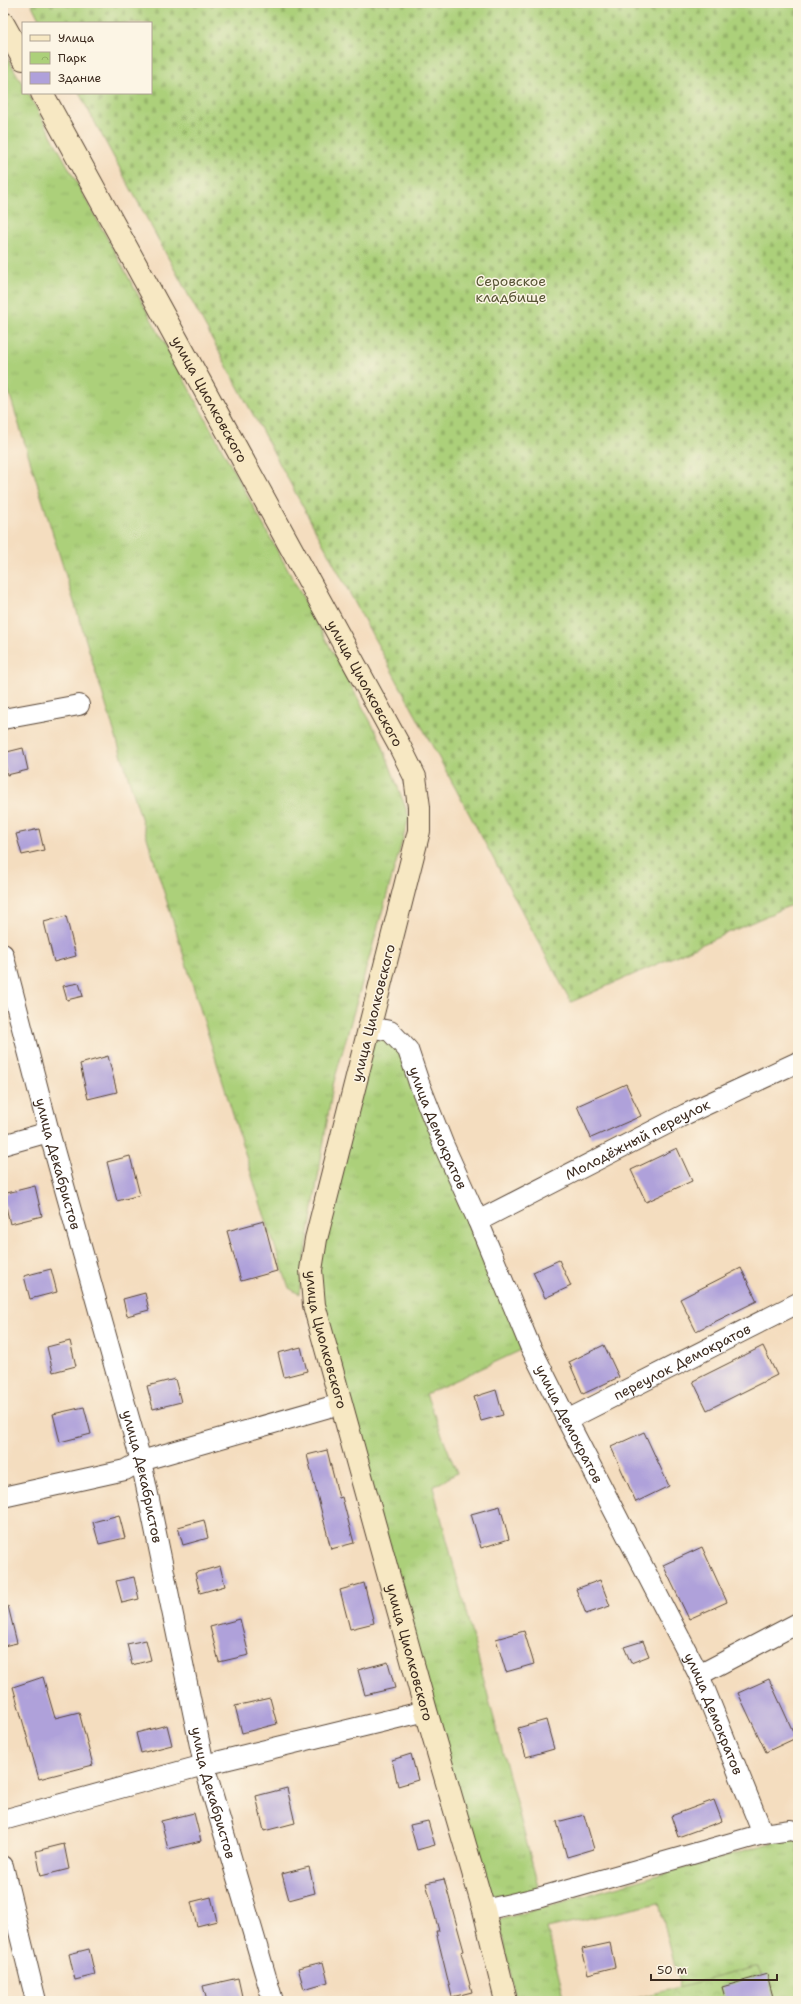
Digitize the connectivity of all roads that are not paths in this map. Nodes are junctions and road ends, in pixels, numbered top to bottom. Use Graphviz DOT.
graph roads {
  1 [pos="3,23"];
  2 [pos="22,57"];
  3 [pos="43,94"];
  4 [pos="79,706"];
  5 [pos="3,719"];
  6 [pos="3,954"];
  7 [pos="370,1027"];
  8 [pos="798,1062"];
  9 [pos="49,1132"];
  10 [pos="3,1145"];
  11 [pos="478,1221"];
  12 [pos="798,1303"];
  13 [pos="340,1404"];
  14 [pos="567,1420"];
  15 [pos="141,1461"];
  16 [pos="3,1497"];
  17 [pos="798,1623"];
  18 [pos="699,1675"];
  19 [pos="426,1710"];
  20 [pos="204,1765"];
  21 [pos="3,1820"];
  22 [pos="798,1832"];
  23 [pos="763,1834"];
  24 [pos="3,1866"];
  25 [pos="484,1910"];
  26 [pos="36,2001"];
  27 [pos="273,2001"];
  28 [pos="506,2001"];
  1 -- 2 [label="main road"];
  3 -- 7 [label="main road, улица Циолковского"];
  4 -- 5 [label="street"];
  6 -- 9 [label="street, улица Декабристов"];
  7 -- 11 [label="street, улица Демократов"];
  7 -- 13 [label="main road, улица Циолковского"];
  8 -- 11 [label="street, Молодёжный переулок"];
  9 -- 10 [label="street"];
  9 -- 15 [label="street, улица Декабристов"];
  11 -- 14 [label="street, улица Демократов"];
  12 -- 14 [label="street, переулок Демократов"];
  13 -- 15 [label="street"];
  13 -- 19 [label="main road, улица Циолковского"];
  14 -- 18 [label="street, улица Демократов"];
  15 -- 16 [label="street"];
  15 -- 20 [label="street, улица Декабристов"];
  17 -- 18 [label="street"];
  18 -- 23 [label="street, улица Демократов"];
  19 -- 20 [label="street"];
  19 -- 25 [label="main road, улица Циолковского"];
  20 -- 21 [label="street"];
  20 -- 27 [label="street, улица Декабристов"];
  22 -- 23 [label="street"];
  23 -- 25 [label="street"];
  24 -- 26 [label="street"];
  25 -- 28 [label="main road, улица Циолковского"];
}
